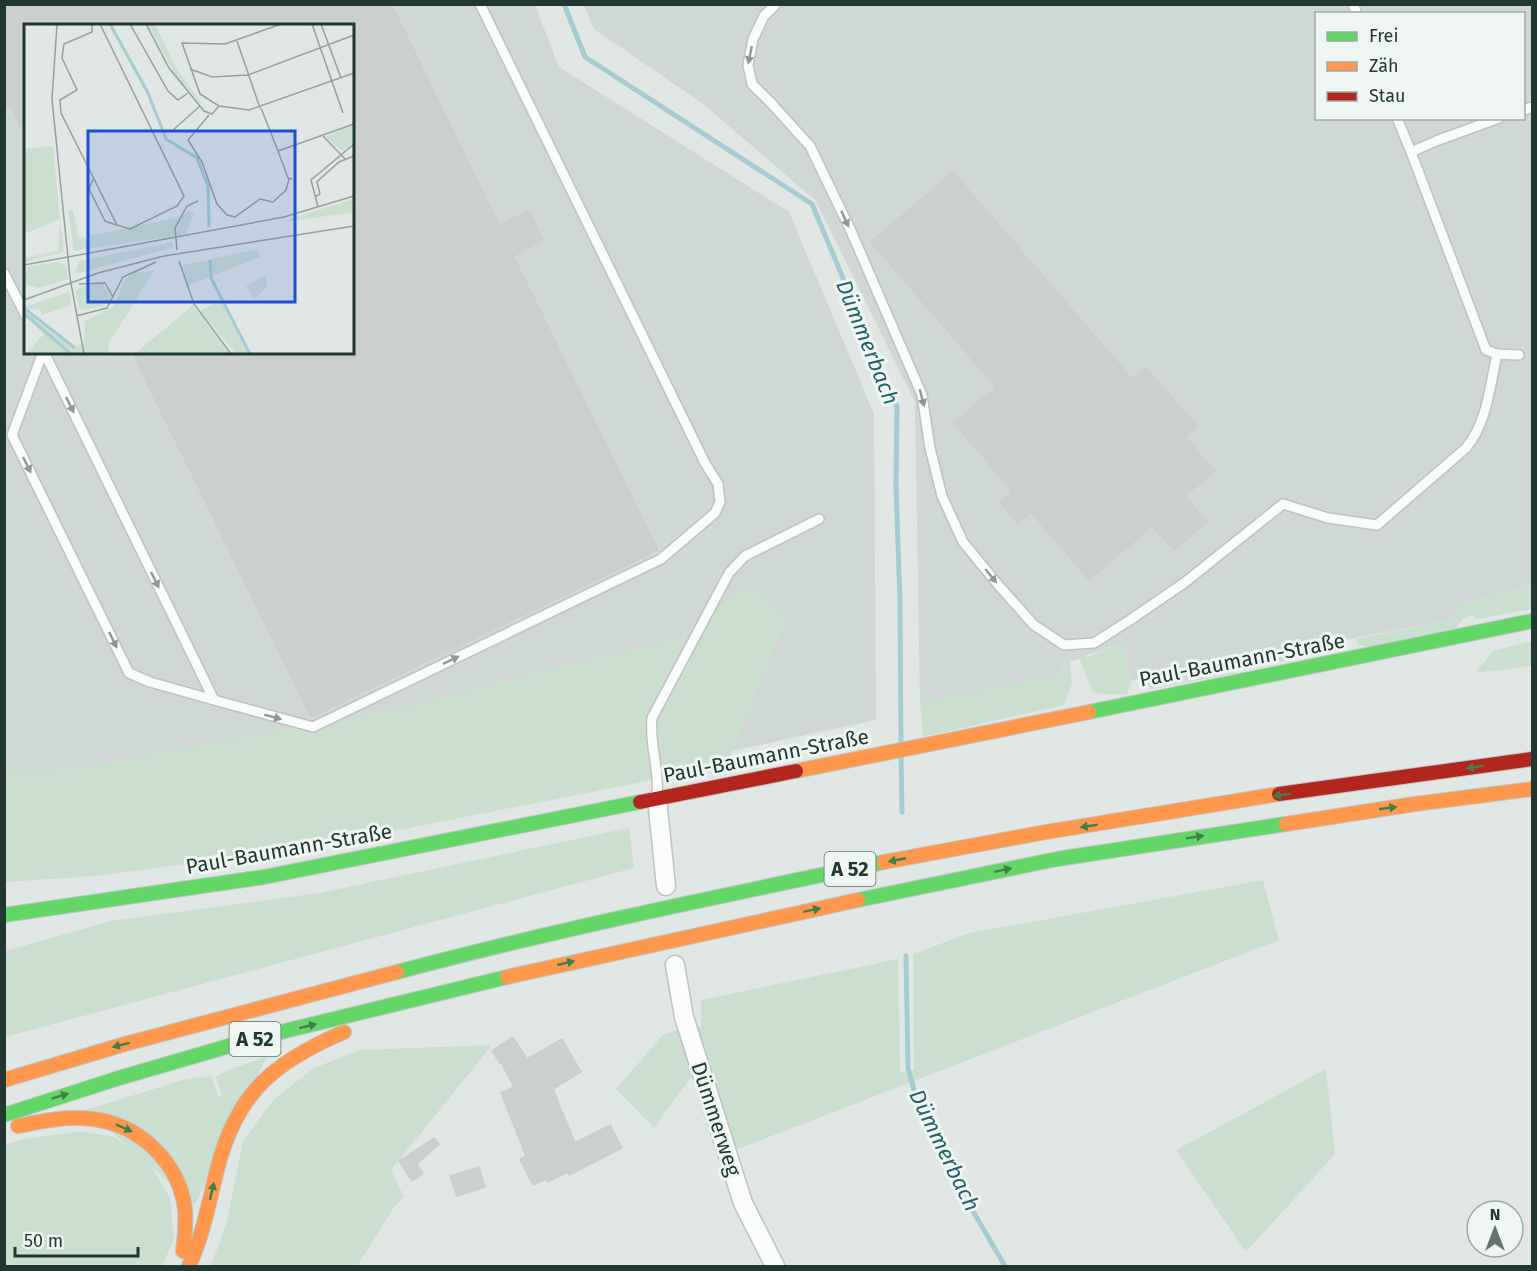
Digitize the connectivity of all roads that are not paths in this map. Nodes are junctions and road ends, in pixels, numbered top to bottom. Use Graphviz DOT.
graph roads {
  1 [pos="480,4"];
  2 [pos="776,4"];
  3 [pos="1398,120"];
  4 [pos="1494,120"];
  5 [pos="1411,152"];
  6 [pos="4,273"];
  7 [pos="24,312"];
  8 [pos="42,354"];
  9 [pos="44,354"];
  10 [pos="1497,354"];
  11 [pos="1519,355"];
  12 [pos="819,519"];
  13 [pos="1533,621"];
  14 [pos="214,700"];
  15 [pos="1533,759"];
  16 [pos="1533,789"];
  17 [pos="657,799"];
  18 [pos="666,886"];
  19 [pos="4,915"];
  20 [pos="675,965"];
  21 [pos="509,976"];
  22 [pos="4,1080"];
  23 [pos="4,1115"];
  24 [pos="4,1128"];
  25 [pos="176,1266"];
  26 [pos="189,1266"];
  27 [pos="775,1266"];
  14 -- 1 [label="lane, one-way"];
  2 -- 10 [label="lane, one-way"];
  3 -- 5 [label="lane"];
  4 -- 5 [label="lane"];
  5 -- 10 [label="lane"];
  6 -- 7 [label="lane"];
  8 -- 14 [label="lane, one-way"];
  9 -- 14 [label="lane, one-way"];
  10 -- 11 [label="lane"];
  12 -- 17 [label="lane"];
  13 -- 17 [label="main road, Paul-Baumann-Straße"];
  15 -- 22 [label="main road, A 52, one-way"];
  21 -- 16 [label="main road, A 52, one-way"];
  17 -- 18 [label="street"];
  17 -- 19 [label="main road, Paul-Baumann-Straße"];
  20 -- 27 [label="street, Dümmerweg"];
  23 -- 21 [label="main road, A 52, one-way"];
  26 -- 21 [label="main road, one-way"];
  24 -- 25 [label="main road, one-way"];
}
